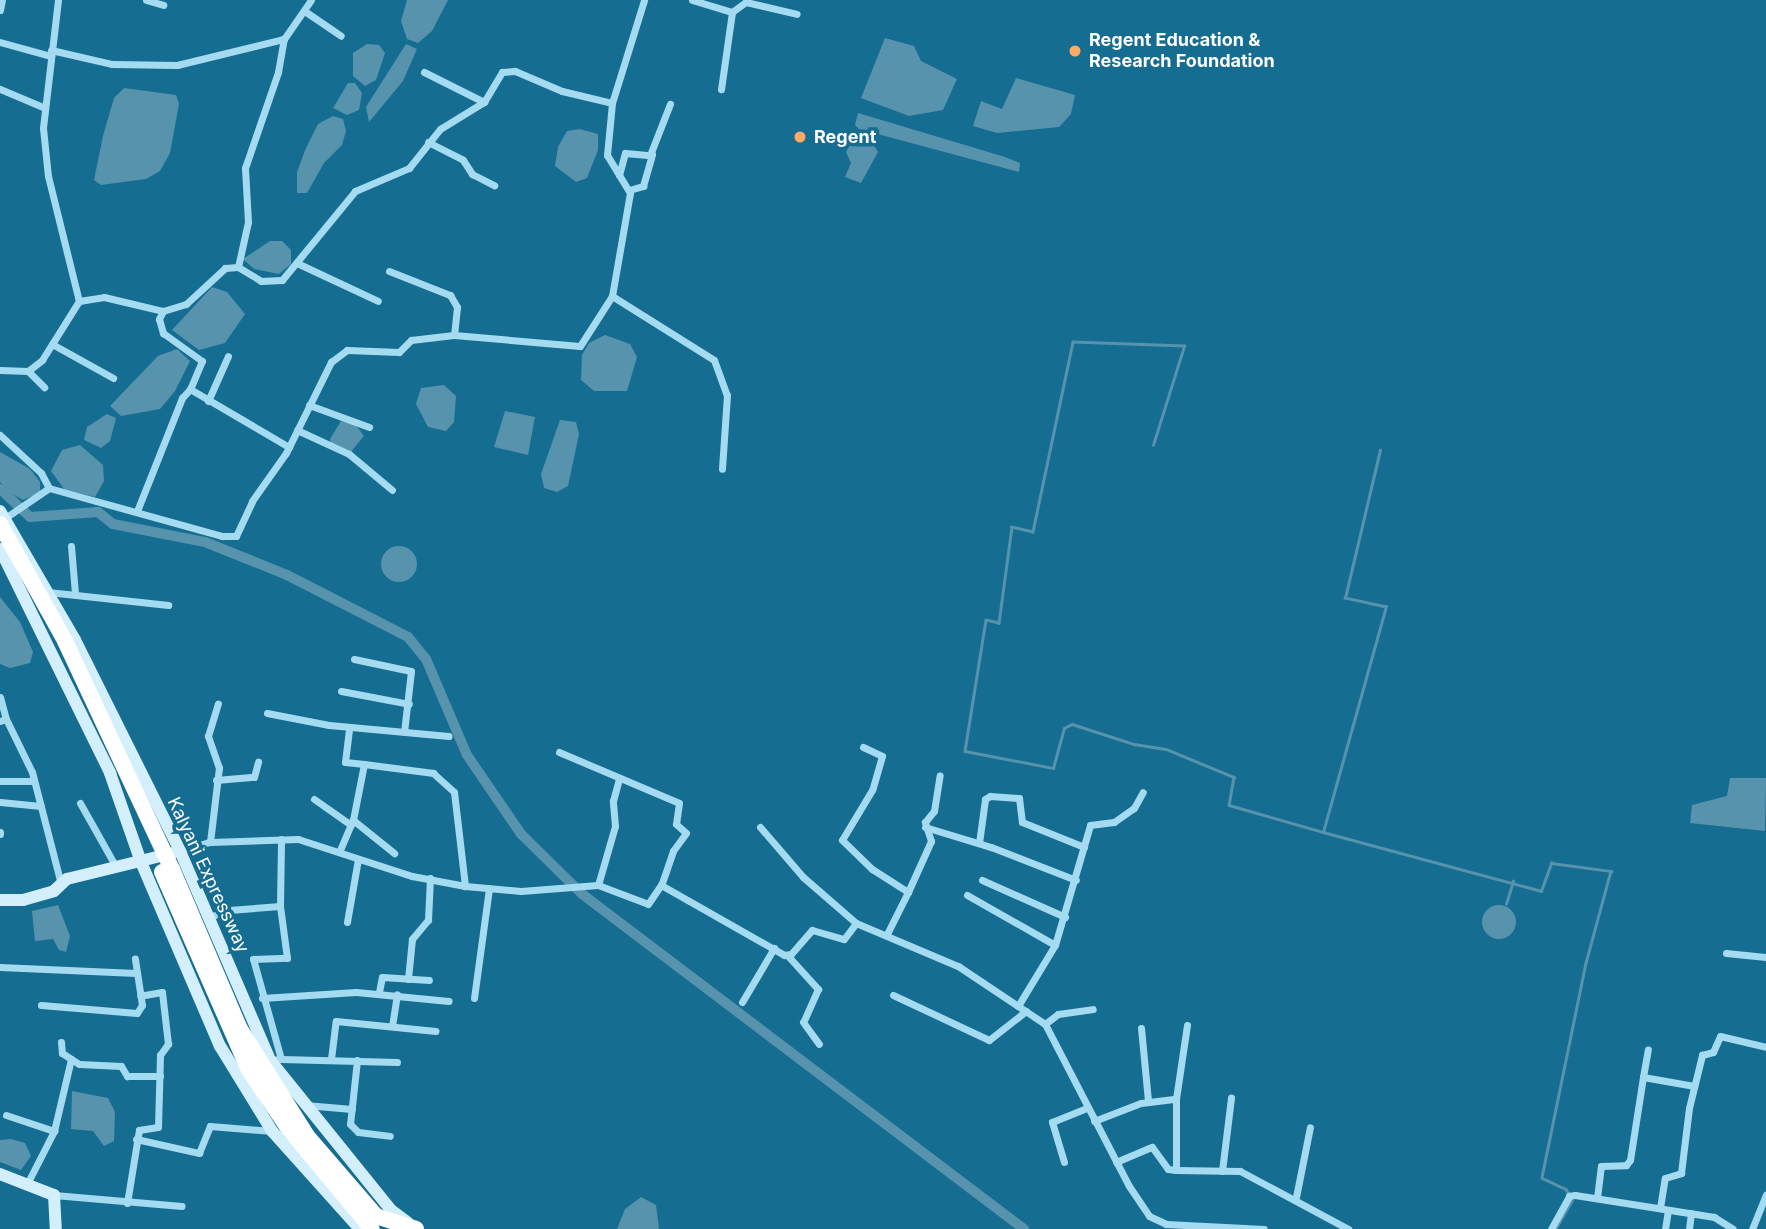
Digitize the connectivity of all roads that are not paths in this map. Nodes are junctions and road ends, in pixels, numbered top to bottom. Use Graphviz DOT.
graph roads {
  1 [pos="2,0"];
  2 [pos="58,0"];
  3 [pos="146,0"];
  4 [pos="311,0"];
  5 [pos="644,0"];
  6 [pos="692,0"];
  7 [pos="163,5"];
  8 [pos="0,10"];
  9 [pos="306,12"];
  10 [pos="732,12"];
  11 [pos="797,14"];
  12 [pos="341,36"];
  13 [pos="284,39"];
  14 [pos="0,42"];
  15 [pos="51,53"];
  16 [pos="424,72"];
  17 [pos="0,89"];
  18 [pos="721,89"];
  19 [pos="484,102"];
  20 [pos="612,103"];
  21 [pos="670,104"];
  22 [pos="45,108"];
  23 [pos="428,142"];
  24 [pos="652,152"];
  25 [pos="619,175"];
  26 [pos="494,186"];
  27 [pos="629,190"];
  28 [pos="299,264"];
  29 [pos="237,267"];
  30 [pos="389,271"];
  31 [pos="612,296"];
  32 [pos="79,301"];
  33 [pos="378,301"];
  34 [pos="163,311"];
  35 [pos="454,335"];
  36 [pos="52,344"];
  37 [pos="228,356"];
  38 [pos="0,370"];
  39 [pos="28,371"];
  40 [pos="113,378"];
  41 [pos="44,387"];
  42 [pos="190,389"];
  43 [pos="208,401"];
  44 [pos="309,405"];
  45 [pos="369,427"];
  46 [pos="297,430"];
  47 [pos="0,435"];
  48 [pos="289,447"];
  49 [pos="722,469"];
  50 [pos="49,488"];
  51 [pos="392,490"];
  52 [pos="137,511"];
  53 [pos="2,518"];
  54 [pos="0,535"];
  55 [pos="71,546"];
  56 [pos="0,549"];
  57 [pos="48,592"];
  58 [pos="75,594"];
  59 [pos="168,606"];
  60 [pos="354,659"];
  61 [pos="341,691"];
  62 [pos="0,697"];
  63 [pos="218,703"];
  64 [pos="409,705"];
  65 [pos="267,713"];
  66 [pos="3,720"];
  67 [pos="349,727"];
  68 [pos="404,732"];
  69 [pos="448,736"];
  70 [pos="863,747"];
  71 [pos="559,752"];
  72 [pos="258,762"];
  73 [pos="364,765"];
  74 [pos="940,775"];
  75 [pos="619,778"];
  76 [pos="216,780"];
  77 [pos="0,781"];
  78 [pos="34,781"];
  79 [pos="1143,792"];
  80 [pos="314,799"];
  81 [pos="0,802"];
  82 [pos="80,803"];
  83 [pos="41,806"];
  84 [pos="352,822"];
  85 [pos="760,827"];
  86 [pos="925,827"];
  87 [pos="281,839"];
  88 [pos="210,842"];
  89 [pos="979,843"];
  90 [pos="1084,847"];
  91 [pos="340,850"];
  92 [pos="180,851"];
  93 [pos="394,853"];
  94 [pos="358,859"];
  95 [pos="146,861"];
  96 [pos="116,867"];
  97 [pos="430,878"];
  98 [pos="982,880"];
  99 [pos="1076,880"];
  100 [pos="61,884"];
  101 [pos="598,885"];
  102 [pos="661,885"];
  103 [pos="465,886"];
  104 [pos="489,888"];
  105 [pos="908,892"];
  106 [pos="967,895"];
  107 [pos="0,900"];
  108 [pos="280,906"];
  109 [pos="209,917"];
  110 [pos="1065,917"];
  111 [pos="347,922"];
  112 [pos="856,923"];
  113 [pos="887,934"];
  114 [pos="1055,945"];
  115 [pos="774,948"];
  116 [pos="1727,953"];
  117 [pos="788,956"];
  118 [pos="1766,957"];
  119 [pos="135,959"];
  120 [pos="0,967"];
  121 [pos="136,973"];
  122 [pos="408,979"];
  123 [pos="429,980"];
  124 [pos="379,992"];
  125 [pos="397,994"];
  126 [pos="893,995"];
  127 [pos="140,996"];
  128 [pos="262,998"];
  129 [pos="474,998"];
  130 [pos="449,1001"];
  131 [pos="742,1002"];
  132 [pos="41,1005"];
  133 [pos="1018,1006"];
  134 [pos="1093,1009"];
  135 [pos="1026,1012"];
  136 [pos="1045,1024"];
  137 [pos="1187,1025"];
  138 [pos="392,1026"];
  139 [pos="1141,1028"];
  140 [pos="436,1031"];
  141 [pos="61,1042"];
  142 [pos="819,1044"];
  143 [pos="1766,1047"];
  144 [pos="1648,1049"];
  145 [pos="71,1059"];
  146 [pos="331,1059"];
  147 [pos="275,1060"];
  148 [pos="357,1060"];
  149 [pos="397,1062"];
  150 [pos="160,1076"];
  151 [pos="1643,1077"];
  152 [pos="1694,1086"];
  153 [pos="1231,1098"];
  154 [pos="1176,1099"];
  155 [pos="1148,1101"];
  156 [pos="304,1105"];
  157 [pos="1087,1108"];
  158 [pos="352,1109"];
  159 [pos="6,1115"];
  160 [pos="1094,1121"];
  161 [pos="1310,1127"];
  162 [pos="54,1131"];
  163 [pos="271,1131"];
  164 [pos="390,1136"];
  165 [pos="136,1139"];
  166 [pos="1064,1161"];
  167 [pos="1116,1162"];
  168 [pos="1176,1170"];
  169 [pos="1222,1171"];
  170 [pos="0,1174"];
  171 [pos="25,1187"];
  172 [pos="54,1195"];
  173 [pos="1766,1195"];
  174 [pos="1296,1197"];
  175 [pos="1597,1198"];
  176 [pos="127,1203"];
  177 [pos="183,1206"];
  178 [pos="1664,1209"];
  179 [pos="1691,1213"];
  180 [pos="374,1222"];
  181 [pos="412,1226"];
  182 [pos="1239,1227"];
  183 [pos="1729,1228"];
  184 [pos="56,1229"];
  185 [pos="360,1229"];
  186 [pos="1264,1229"];
  187 [pos="1348,1229"];
  188 [pos="1551,1229"];
  189 [pos="1665,1229"];
  190 [pos="1689,1229"];
  191 [pos="1752,1229"];
  1 -- 8 [label="street"];
  2 -- 15 [label="street"];
  3 -- 7 [label="street"];
  4 -- 9 [label="street"];
  5 -- 20 [label="street"];
  6 -- 10 [label="street"];
  9 -- 12 [label="street"];
  9 -- 13 [label="street"];
  10 -- 11 [label="street"];
  10 -- 18 [label="street"];
  13 -- 15 [label="street"];
  13 -- 29 [label="street"];
  14 -- 15 [label="street"];
  15 -- 22 [label="street"];
  16 -- 19 [label="street"];
  17 -- 22 [label="street"];
  19 -- 20 [label="street"];
  19 -- 23 [label="street"];
  20 -- 25 [label="street"];
  21 -- 24 [label="street"];
  22 -- 32 [label="street"];
  23 -- 26 [label="street"];
  23 -- 28 [label="street"];
  24 -- 25 [label="street"];
  24 -- 27 [label="street"];
  25 -- 27 [label="street"];
  27 -- 31 [label="street"];
  28 -- 29 [label="street"];
  28 -- 33 [label="street"];
  29 -- 34 [label="street"];
  30 -- 35 [label="street"];
  31 -- 35 [label="street"];
  31 -- 49 [label="street"];
  32 -- 34 [label="street"];
  32 -- 36 [label="street"];
  34 -- 42 [label="street"];
  35 -- 44 [label="street"];
  36 -- 39 [label="street"];
  36 -- 40 [label="street"];
  37 -- 43 [label="street"];
  38 -- 39 [label="street"];
  39 -- 41 [label="street"];
  42 -- 43 [label="street"];
  42 -- 52 [label="street"];
  43 -- 48 [label="street"];
  44 -- 45 [label="street"];
  44 -- 46 [label="street"];
  46 -- 48 [label="street"];
  46 -- 51 [label="street"];
  47 -- 50 [label="street"];
  48 -- 52 [label="street"];
  50 -- 52 [label="street"];
  50 -- 53 [label="street"];
  53 -- 57 [label="street, Kalyani Expressway"];
  53 -- 180 [label="highway, Kalyani Expressway, bridge"];
  54 -- 180 [label="highway"];
  55 -- 58 [label="street"];
  56 -- 95 [label="street"];
  57 -- 58 [label="street"];
  57 -- 92 [label="street, Kalyani Expressway"];
  58 -- 59 [label="street"];
  60 -- 64 [label="street"];
  61 -- 64 [label="street"];
  62 -- 66 [label="street"];
  63 -- 76 [label="street"];
  64 -- 68 [label="street"];
  65 -- 67 [label="street"];
  66 -- 78 [label="street"];
  67 -- 68 [label="street"];
  67 -- 73 [label="street"];
  68 -- 69 [label="street"];
  70 -- 105 [label="street"];
  71 -- 75 [label="street"];
  72 -- 76 [label="street"];
  73 -- 84 [label="street"];
  73 -- 103 [label="street"];
  74 -- 86 [label="street"];
  75 -- 101 [label="street"];
  75 -- 102 [label="street"];
  76 -- 88 [label="street"];
  77 -- 78 [label="street"];
  78 -- 83 [label="street"];
  79 -- 90 [label="street"];
  80 -- 84 [label="street"];
  81 -- 83 [label="street"];
  82 -- 96 [label="street"];
  83 -- 100 [label="street"];
  84 -- 91 [label="street"];
  84 -- 93 [label="street"];
  85 -- 112 [label="street"];
  86 -- 89 [label="street"];
  86 -- 105 [label="street"];
  87 -- 88 [label="street"];
  87 -- 91 [label="street"];
  87 -- 108 [label="street"];
  88 -- 92 [label="street"];
  89 -- 90 [label="street"];
  89 -- 99 [label="street"];
  90 -- 99 [label="street"];
  91 -- 94 [label="street"];
  92 -- 95 [label="street"];
  92 -- 109 [label="street, Kalyani Expressway"];
  94 -- 97 [label="street"];
  94 -- 111 [label="street"];
  95 -- 96 [label="street"];
  95 -- 163 [label="street"];
  96 -- 100 [label="street"];
  97 -- 103 [label="street"];
  97 -- 122 [label="street"];
  98 -- 110 [label="street"];
  99 -- 110 [label="street"];
  100 -- 107 [label="street"];
  101 -- 102 [label="street"];
  101 -- 104 [label="street"];
  102 -- 115 [label="street"];
  103 -- 104 [label="street"];
  104 -- 129 [label="street"];
  105 -- 113 [label="street"];
  106 -- 114 [label="street"];
  108 -- 109 [label="street"];
  108 -- 128 [label="street"];
  109 -- 147 [label="street, Kalyani Expressway"];
  110 -- 114 [label="street"];
  112 -- 113 [label="street"];
  112 -- 117 [label="street"];
  113 -- 133 [label="street"];
  114 -- 133 [label="street"];
  115 -- 117 [label="street"];
  115 -- 131 [label="street"];
  116 -- 118 [label="street"];
  117 -- 142 [label="street"];
  119 -- 121 [label="street"];
  120 -- 121 [label="street"];
  121 -- 127 [label="street"];
  122 -- 123 [label="street"];
  122 -- 124 [label="street"];
  124 -- 125 [label="street"];
  124 -- 128 [label="street"];
  125 -- 130 [label="street"];
  125 -- 138 [label="street"];
  126 -- 135 [label="street"];
  127 -- 132 [label="street"];
  127 -- 150 [label="street"];
  128 -- 147 [label="street"];
  133 -- 135 [label="street"];
  134 -- 136 [label="street"];
  135 -- 136 [label="street"];
  136 -- 157 [label="street"];
  137 -- 154 [label="street"];
  138 -- 140 [label="street"];
  138 -- 146 [label="street"];
  139 -- 155 [label="street"];
  141 -- 145 [label="street"];
  143 -- 152 [label="street"];
  144 -- 151 [label="street"];
  145 -- 150 [label="street"];
  145 -- 162 [label="street"];
  146 -- 147 [label="street"];
  146 -- 148 [label="street"];
  147 -- 156 [label="street, Kalyani Expressway"];
  148 -- 149 [label="street"];
  148 -- 158 [label="street"];
  150 -- 165 [label="street"];
  151 -- 152 [label="street"];
  151 -- 175 [label="street"];
  152 -- 178 [label="street"];
  153 -- 169 [label="street"];
  154 -- 155 [label="street"];
  154 -- 168 [label="street"];
  155 -- 160 [label="street"];
  156 -- 158 [label="street"];
  156 -- 181 [label="street, Kalyani Expressway"];
  157 -- 160 [label="street"];
  157 -- 166 [label="street"];
  158 -- 164 [label="street"];
  159 -- 162 [label="street"];
  160 -- 167 [label="street"];
  161 -- 174 [label="street"];
  162 -- 171 [label="street"];
  163 -- 165 [label="street"];
  163 -- 185 [label="street"];
  165 -- 176 [label="street"];
  167 -- 168 [label="street"];
  167 -- 182 [label="street"];
  168 -- 169 [label="street"];
  169 -- 174 [label="street"];
  170 -- 171 [label="street"];
  171 -- 172 [label="street"];
  172 -- 176 [label="street"];
  172 -- 184 [label="street"];
  173 -- 191 [label="street"];
  174 -- 187 [label="street"];
  175 -- 178 [label="street"];
  175 -- 188 [label="street"];
  176 -- 177 [label="street"];
  178 -- 179 [label="street"];
  178 -- 189 [label="street"];
  179 -- 183 [label="street"];
  179 -- 190 [label="street"];
  180 -- 181 [label="highway"];
  182 -- 186 [label="street"];
}
